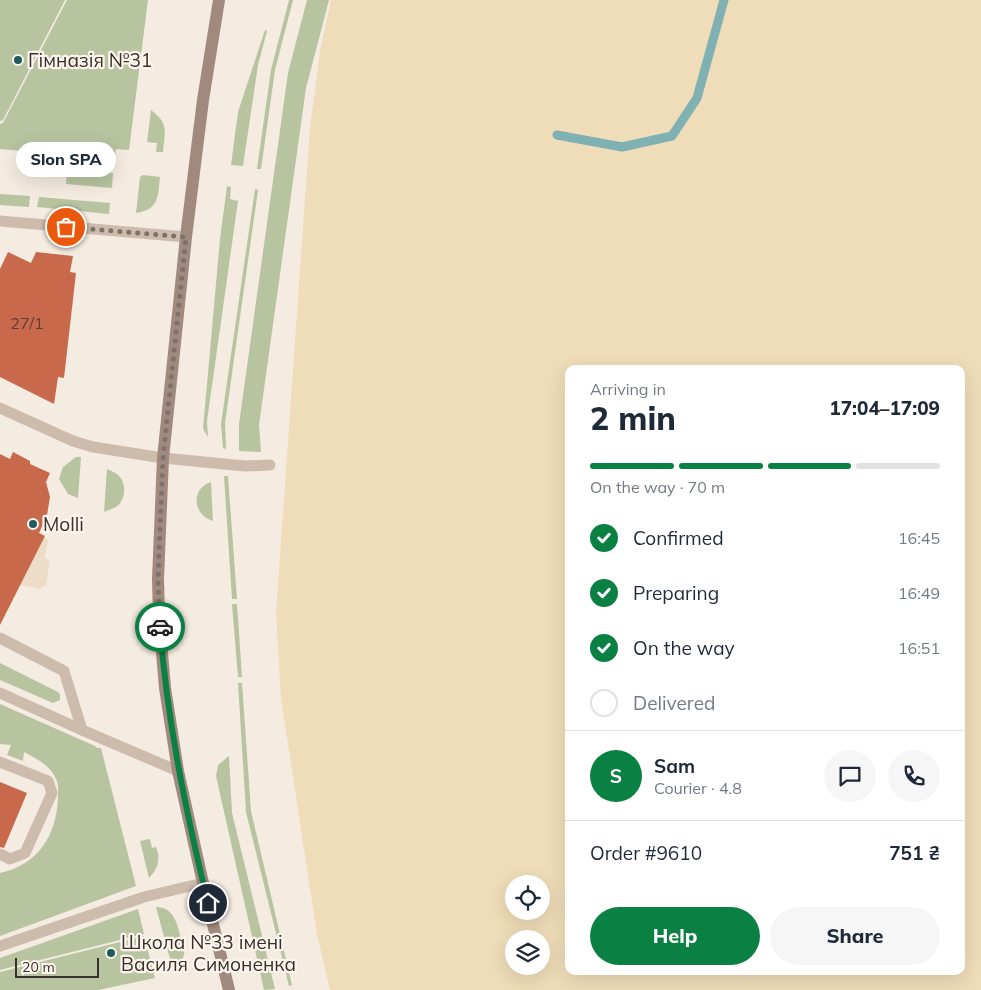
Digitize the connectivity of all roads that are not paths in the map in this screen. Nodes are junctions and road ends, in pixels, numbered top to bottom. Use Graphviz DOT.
graph roads {
  1 [pos="220,0"];
  2 [pos="0,221"];
  3 [pos="186,237"];
  4 [pos="0,408"];
  5 [pos="163,458"];
  6 [pos="270,465"];
  7 [pos="0,638"];
  8 [pos="0,692"];
  9 [pos="82,730"];
  10 [pos="0,762"];
  11 [pos="178,771"];
  12 [pos="0,854"];
  13 [pos="203,883"];
  14 [pos="0,946"];
  15 [pos="229,990"];
  1 -- 3 [label="main road"];
  2 -- 3 [label="lane"];
  3 -- 5 [label="main road"];
  4 -- 5 [label="lane"];
  5 -- 6 [label="lane"];
  5 -- 11 [label="main road"];
  7 -- 9 [label="lane"];
  8 -- 9 [label="lane"];
  9 -- 11 [label="lane"];
  10 -- 12 [label="lane"];
  11 -- 13 [label="main road"];
  13 -- 14 [label="lane"];
  13 -- 15 [label="main road"];
}
